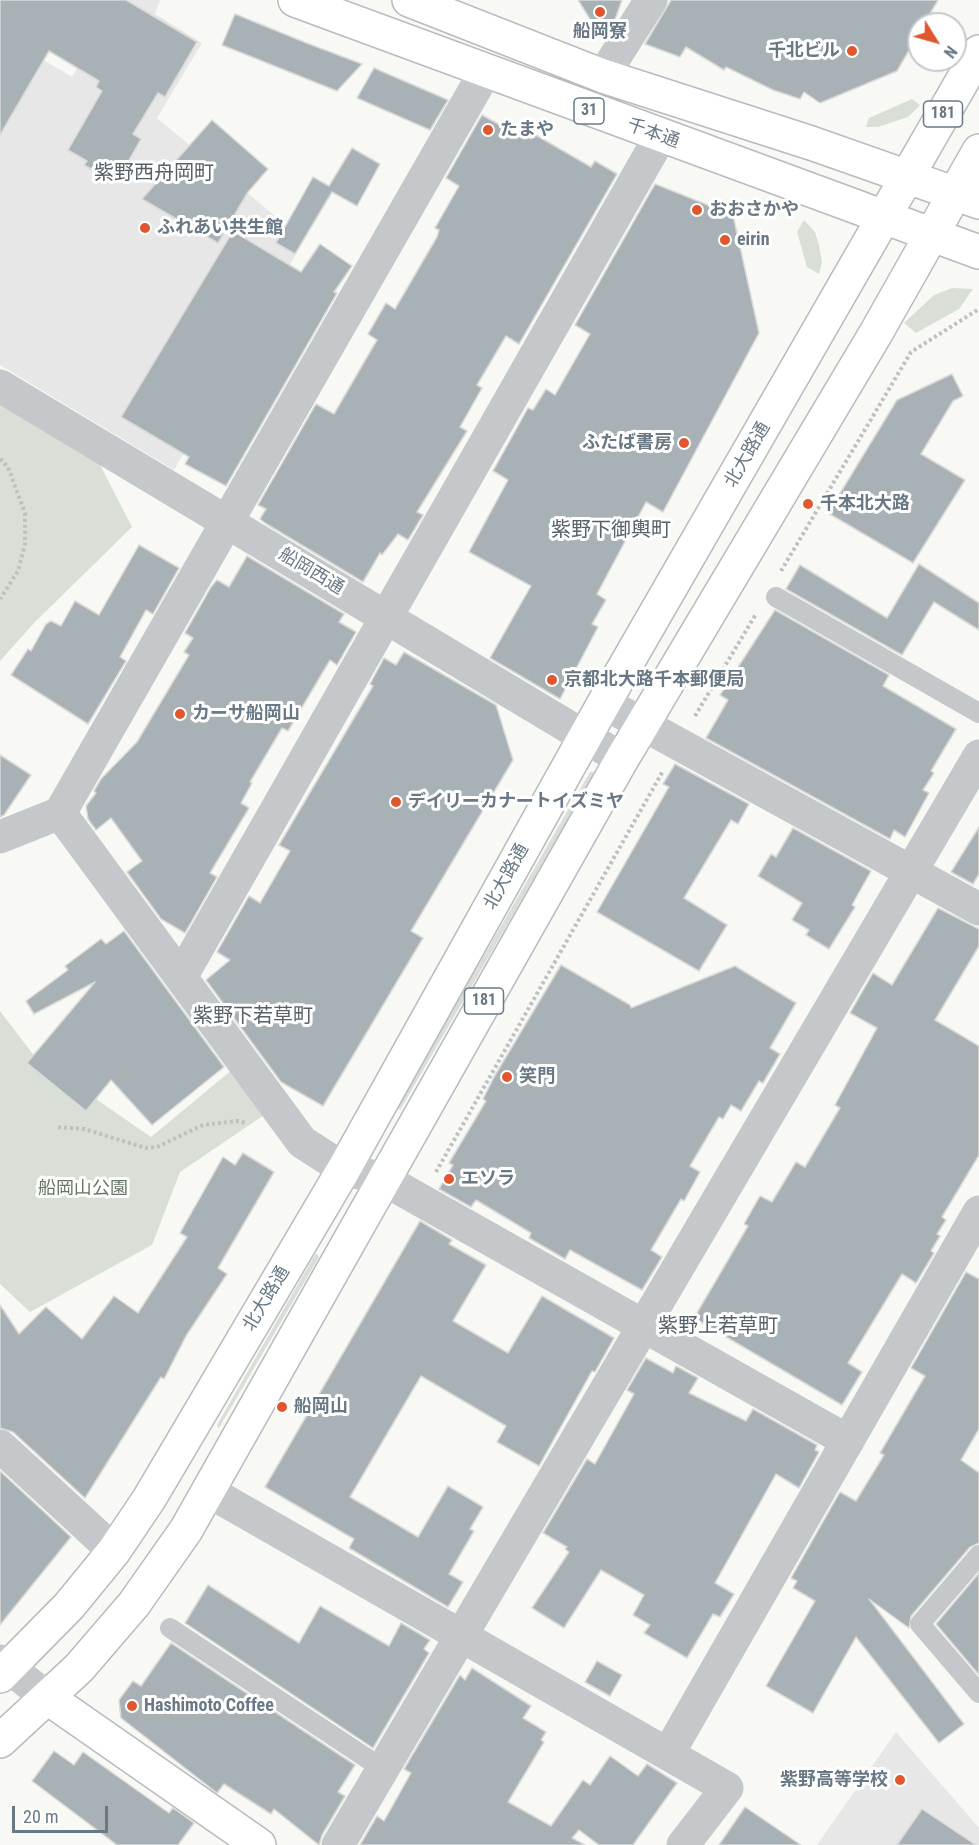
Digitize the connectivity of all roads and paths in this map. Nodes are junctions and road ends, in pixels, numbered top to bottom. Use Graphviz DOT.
graph roads {
  1 [pos="296,0"];
  2 [pos="409,0"];
  3 [pos="651,0"];
  4 [pos="979,52"];
  5 [pos="485,72"];
  6 [pos="603,76"];
  7 [pos="660,137"];
  8 [pos="979,151"];
  9 [pos="907,175"];
  10 [pos="967,197"];
  11 [pos="884,218"];
  12 [pos="932,234"];
  13 [pos="979,252"];
  14 [pos="0,386"];
  15 [pos="0,459"];
  16 [pos="227,522"];
  17 [pos="776,597"];
  18 [pos="0,598"];
  19 [pos="386,617"];
  20 [pos="604,703"];
  21 [pos="979,713"];
  22 [pos="641,725"];
  23 [pos="585,737"];
  24 [pos="979,756"];
  25 [pos="622,759"];
  26 [pos="60,813"];
  27 [pos="0,837"];
  28 [pos="912,871"];
  29 [pos="979,909"];
  30 [pos="181,977"];
  31 [pos="254,1125"];
  32 [pos="58,1127"];
  33 [pos="344,1169"];
  34 [pos="383,1179"];
  35 [pos="979,1212"];
  36 [pos="970,1251"];
  37 [pos="644,1325"];
  38 [pos="848,1441"];
  39 [pos="0,1446"];
  40 [pos="208,1491"];
  41 [pos="114,1551"];
  42 [pos="979,1555"];
  43 [pos="170,1628"];
  44 [pos="461,1636"];
  45 [pos="3,1668"];
  46 [pos="979,1693"];
  47 [pos="48,1698"];
  48 [pos="0,1741"];
  49 [pos="668,1754"];
  50 [pos="383,1768"];
  51 [pos="259,1845"];
  52 [pos="338,1845"];
  53 [pos="683,1845"];
  1 -- 5 [label="main road, 千本通 / 31"];
  2 -- 6 [label="main road, 31"];
  3 -- 6 [label="street"];
  4 -- 9 [label="main road, 北大路通 / 181"];
  5 -- 7 [label="main road, 千本通 / 31"];
  5 -- 16 [label="street"];
  6 -- 9 [label="main road, 31"];
  7 -- 11 [label="main road, 千本通 / 31"];
  7 -- 19 [label="street"];
  8 -- 10 [label="main road, 181"];
  9 -- 10 [label="main road, 31"];
  9 -- 11 [label="main road, 北大路通 / 181"];
  10 -- 12 [label="main road, 181"];
  11 -- 12 [label="main road, 千本通 / 31"];
  11 -- 20 [label="main road, 北大路通 / 181"];
  12 -- 13 [label="main road, 千本通 / 31"];
  12 -- 22 [label="main road, 181"];
  14 -- 16 [label="street, 船岡西通"];
  15 -- 18 [label="path"];
  16 -- 19 [label="street, 船岡西通"];
  16 -- 26 [label="street"];
  17 -- 21 [label="lane"];
  19 -- 23 [label="street, 船岡西通"];
  19 -- 30 [label="street"];
  20 -- 22 [label="street"];
  20 -- 23 [label="main road, 北大路通 / 181"];
  22 -- 25 [label="main road, 181"];
  22 -- 28 [label="street"];
  23 -- 25 [label="street, 船岡西通"];
  23 -- 33 [label="main road, 北大路通 / 181"];
  24 -- 28 [label="street"];
  25 -- 34 [label="main road, 181"];
  26 -- 27 [label="street"];
  26 -- 30 [label="street"];
  28 -- 29 [label="street"];
  28 -- 37 [label="street"];
  30 -- 33 [label="street"];
  31 -- 32 [label="path"];
  33 -- 34 [label="street"];
  33 -- 41 [label="main road, 北大路通 / 181"];
  34 -- 37 [label="street"];
  34 -- 40 [label="main road, 181"];
  35 -- 36 [label="street"];
  36 -- 38 [label="street"];
  37 -- 38 [label="street"];
  37 -- 44 [label="street"];
  38 -- 49 [label="street"];
  39 -- 41 [label="street"];
  40 -- 44 [label="street"];
  40 -- 47 [label="main road, 181"];
  41 -- 45 [label="main road, 北大路通 / 181"];
  42 -- 46 [label="lane"];
  43 -- 50 [label="lane"];
  44 -- 49 [label="street"];
  44 -- 50 [label="street"];
  45 -- 47 [label="street"];
  47 -- 48 [label="main road, 181"];
  47 -- 51 [label="main road"];
  49 -- 53 [label="street"];
  50 -- 52 [label="street"];
}
